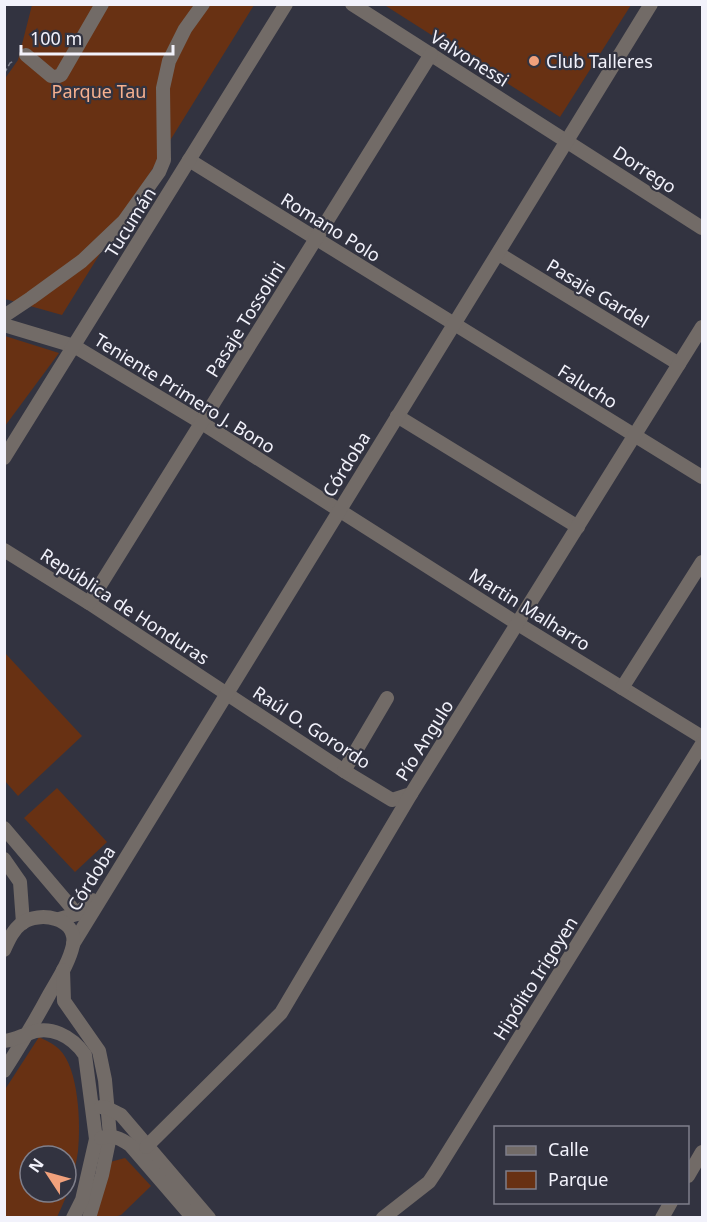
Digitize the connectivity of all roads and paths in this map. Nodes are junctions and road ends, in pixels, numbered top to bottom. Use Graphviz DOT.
graph roads {
  1 [pos="203,4"];
  2 [pos="286,4"];
  3 [pos="352,4"];
  4 [pos="644,4"];
  5 [pos="651,4"];
  6 [pos="101,5"];
  7 [pos="431,54"];
  8 [pos="26,55"];
  9 [pos="4,75"];
  10 [pos="564,139"];
  11 [pos="189,160"];
  12 [pos="702,228"];
  13 [pos="316,239"];
  14 [pos="499,254"];
  15 [pos="4,316"];
  16 [pos="451,323"];
  17 [pos="4,325"];
  18 [pos="700,336"];
  19 [pos="74,346"];
  20 [pos="680,364"];
  21 [pos="397,416"];
  22 [pos="202,423"];
  23 [pos="635,436"];
  24 [pos="4,458"];
  25 [pos="702,477"];
  26 [pos="336,507"];
  27 [pos="578,527"];
  28 [pos="4,550"];
  29 [pos="702,562"];
  30 [pos="89,603"];
  31 [pos="518,624"];
  32 [pos="622,688"];
  33 [pos="223,691"];
  34 [pos="387,698"];
  35 [pos="702,737"];
  36 [pos="702,744"];
  37 [pos="344,771"];
  38 [pos="411,794"];
  39 [pos="4,828"];
  40 [pos="4,859"];
  41 [pos="77,914"];
  42 [pos="59,919"];
  43 [pos="13,931"];
  44 [pos="73,944"];
  45 [pos="4,950"];
  46 [pos="63,970"];
  47 [pos="28,1033"];
  48 [pos="4,1041"];
  49 [pos="4,1071"];
  50 [pos="92,1106"];
  51 [pos="107,1108"];
  52 [pos="110,1136"];
  53 [pos="96,1139"];
  54 [pos="146,1147"];
  55 [pos="702,1152"];
  56 [pos="689,1173"];
  57 [pos="670,1204"];
  58 [pos="73,1218"];
  59 [pos="89,1218"];
  60 [pos="193,1218"];
  61 [pos="209,1218"];
  62 [pos="383,1218"];
  63 [pos="662,1218"];
  1 -- 15 [label="street"];
  2 -- 11 [label="street, Tucumán"];
  3 -- 7 [label="street, Valvonessi"];
  4 -- 10 [label="street, Córdoba"];
  5 -- 10 [label="street, Córdoba"];
  6 -- 8 [label="street"];
  7 -- 10 [label="street, Valvonessi"];
  7 -- 13 [label="street, Pasaje Tossolini"];
  8 -- 9 [label="path"];
  10 -- 12 [label="street, Dorrego"];
  10 -- 14 [label="street, Córdoba"];
  10 -- 16 [label="street, Córdoba"];
  11 -- 13 [label="street, Romano Polo"];
  11 -- 19 [label="street, Tucumán"];
  13 -- 16 [label="street, Romano Polo"];
  13 -- 22 [label="street, Pasaje Tossolini"];
  14 -- 16 [label="street, Córdoba"];
  14 -- 20 [label="street, Pasaje Gardel"];
  16 -- 21 [label="street, Córdoba"];
  16 -- 23 [label="street, Falucho"];
  16 -- 26 [label="street, Córdoba"];
  17 -- 19 [label="street, Teniente Primero J. Bono"];
  18 -- 20 [label="street, Pío Angulo"];
  19 -- 22 [label="street, Teniente Primero J. Bono"];
  19 -- 24 [label="street, Tucumán"];
  20 -- 23 [label="street, Pío Angulo"];
  21 -- 26 [label="street, Córdoba"];
  21 -- 27 [label="street"];
  22 -- 26 [label="street, Teniente Primero J. Bono"];
  22 -- 30 [label="street, Pasaje Tossolini"];
  23 -- 25 [label="street, Falucho"];
  23 -- 27 [label="street, Pío Angulo"];
  26 -- 31 [label="street, Martin Malharro"];
  26 -- 33 [label="street, Córdoba"];
  27 -- 31 [label="street, Pío Angulo"];
  28 -- 30 [label="street, República de Honduras"];
  29 -- 32 [label="street"];
  30 -- 33 [label="street, República de Honduras"];
  31 -- 32 [label="street, Martin Malharro"];
  31 -- 38 [label="street, Pío Angulo"];
  32 -- 35 [label="street, Martin Malharro"];
  33 -- 37 [label="street, Raúl O. Gorordo"];
  33 -- 41 [label="street, Córdoba"];
  33 -- 44 [label="street, Córdoba"];
  34 -- 37 [label="street"];
  36 -- 62 [label="street, Hipólito Irigoyen"];
  37 -- 38 [label="street, Raúl O. Gorordo"];
  38 -- 54 [label="street, Pío Angulo"];
  39 -- 41 [label="street"];
  40 -- 43 [label="street"];
  41 -- 42 [label="street, Córdoba"];
  42 -- 43 [label="street, Córdoba"];
  42 -- 44 [label="street"];
  43 -- 45 [label="street"];
  44 -- 46 [label="street, Córdoba"];
  46 -- 47 [label="street"];
  46 -- 51 [label="street"];
  47 -- 48 [label="street"];
  47 -- 49 [label="street"];
  47 -- 50 [label="street"];
  50 -- 51 [label="street"];
  50 -- 53 [label="street"];
  51 -- 52 [label="street"];
  51 -- 54 [label="street"];
  52 -- 53 [label="street"];
  52 -- 59 [label="street"];
  52 -- 60 [label="street"];
  53 -- 58 [label="street"];
  54 -- 61 [label="street"];
  55 -- 56 [label="street"];
  57 -- 63 [label="street"];
}
